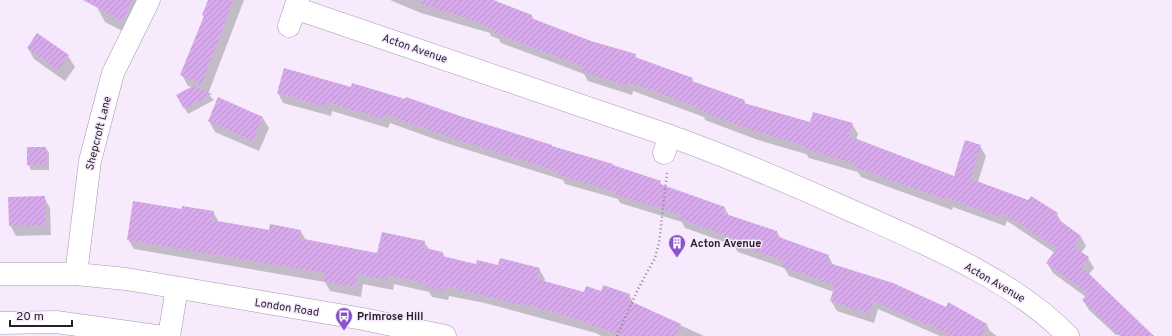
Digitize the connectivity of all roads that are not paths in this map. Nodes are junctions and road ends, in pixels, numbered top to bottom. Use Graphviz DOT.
graph roads {
  1 [pos="149,0"];
  2 [pos="294,11"];
  3 [pos="0,274"];
  4 [pos="76,274"];
  5 [pos="176,288"];
  6 [pos="0,323"];
  7 [pos="156,336"];
  8 [pos="169,336"];
  9 [pos="445,336"];
  10 [pos="1068,336"];
  1 -- 4 [label="main road, Shepcroft Lane"];
  2 -- 10 [label="main road, Acton Avenue"];
  3 -- 4 [label="main road, London Road"];
  4 -- 5 [label="main road, London Road"];
  5 -- 8 [label="main road"];
  5 -- 9 [label="main road, London Road"];
  6 -- 7 [label="main road"];
}
